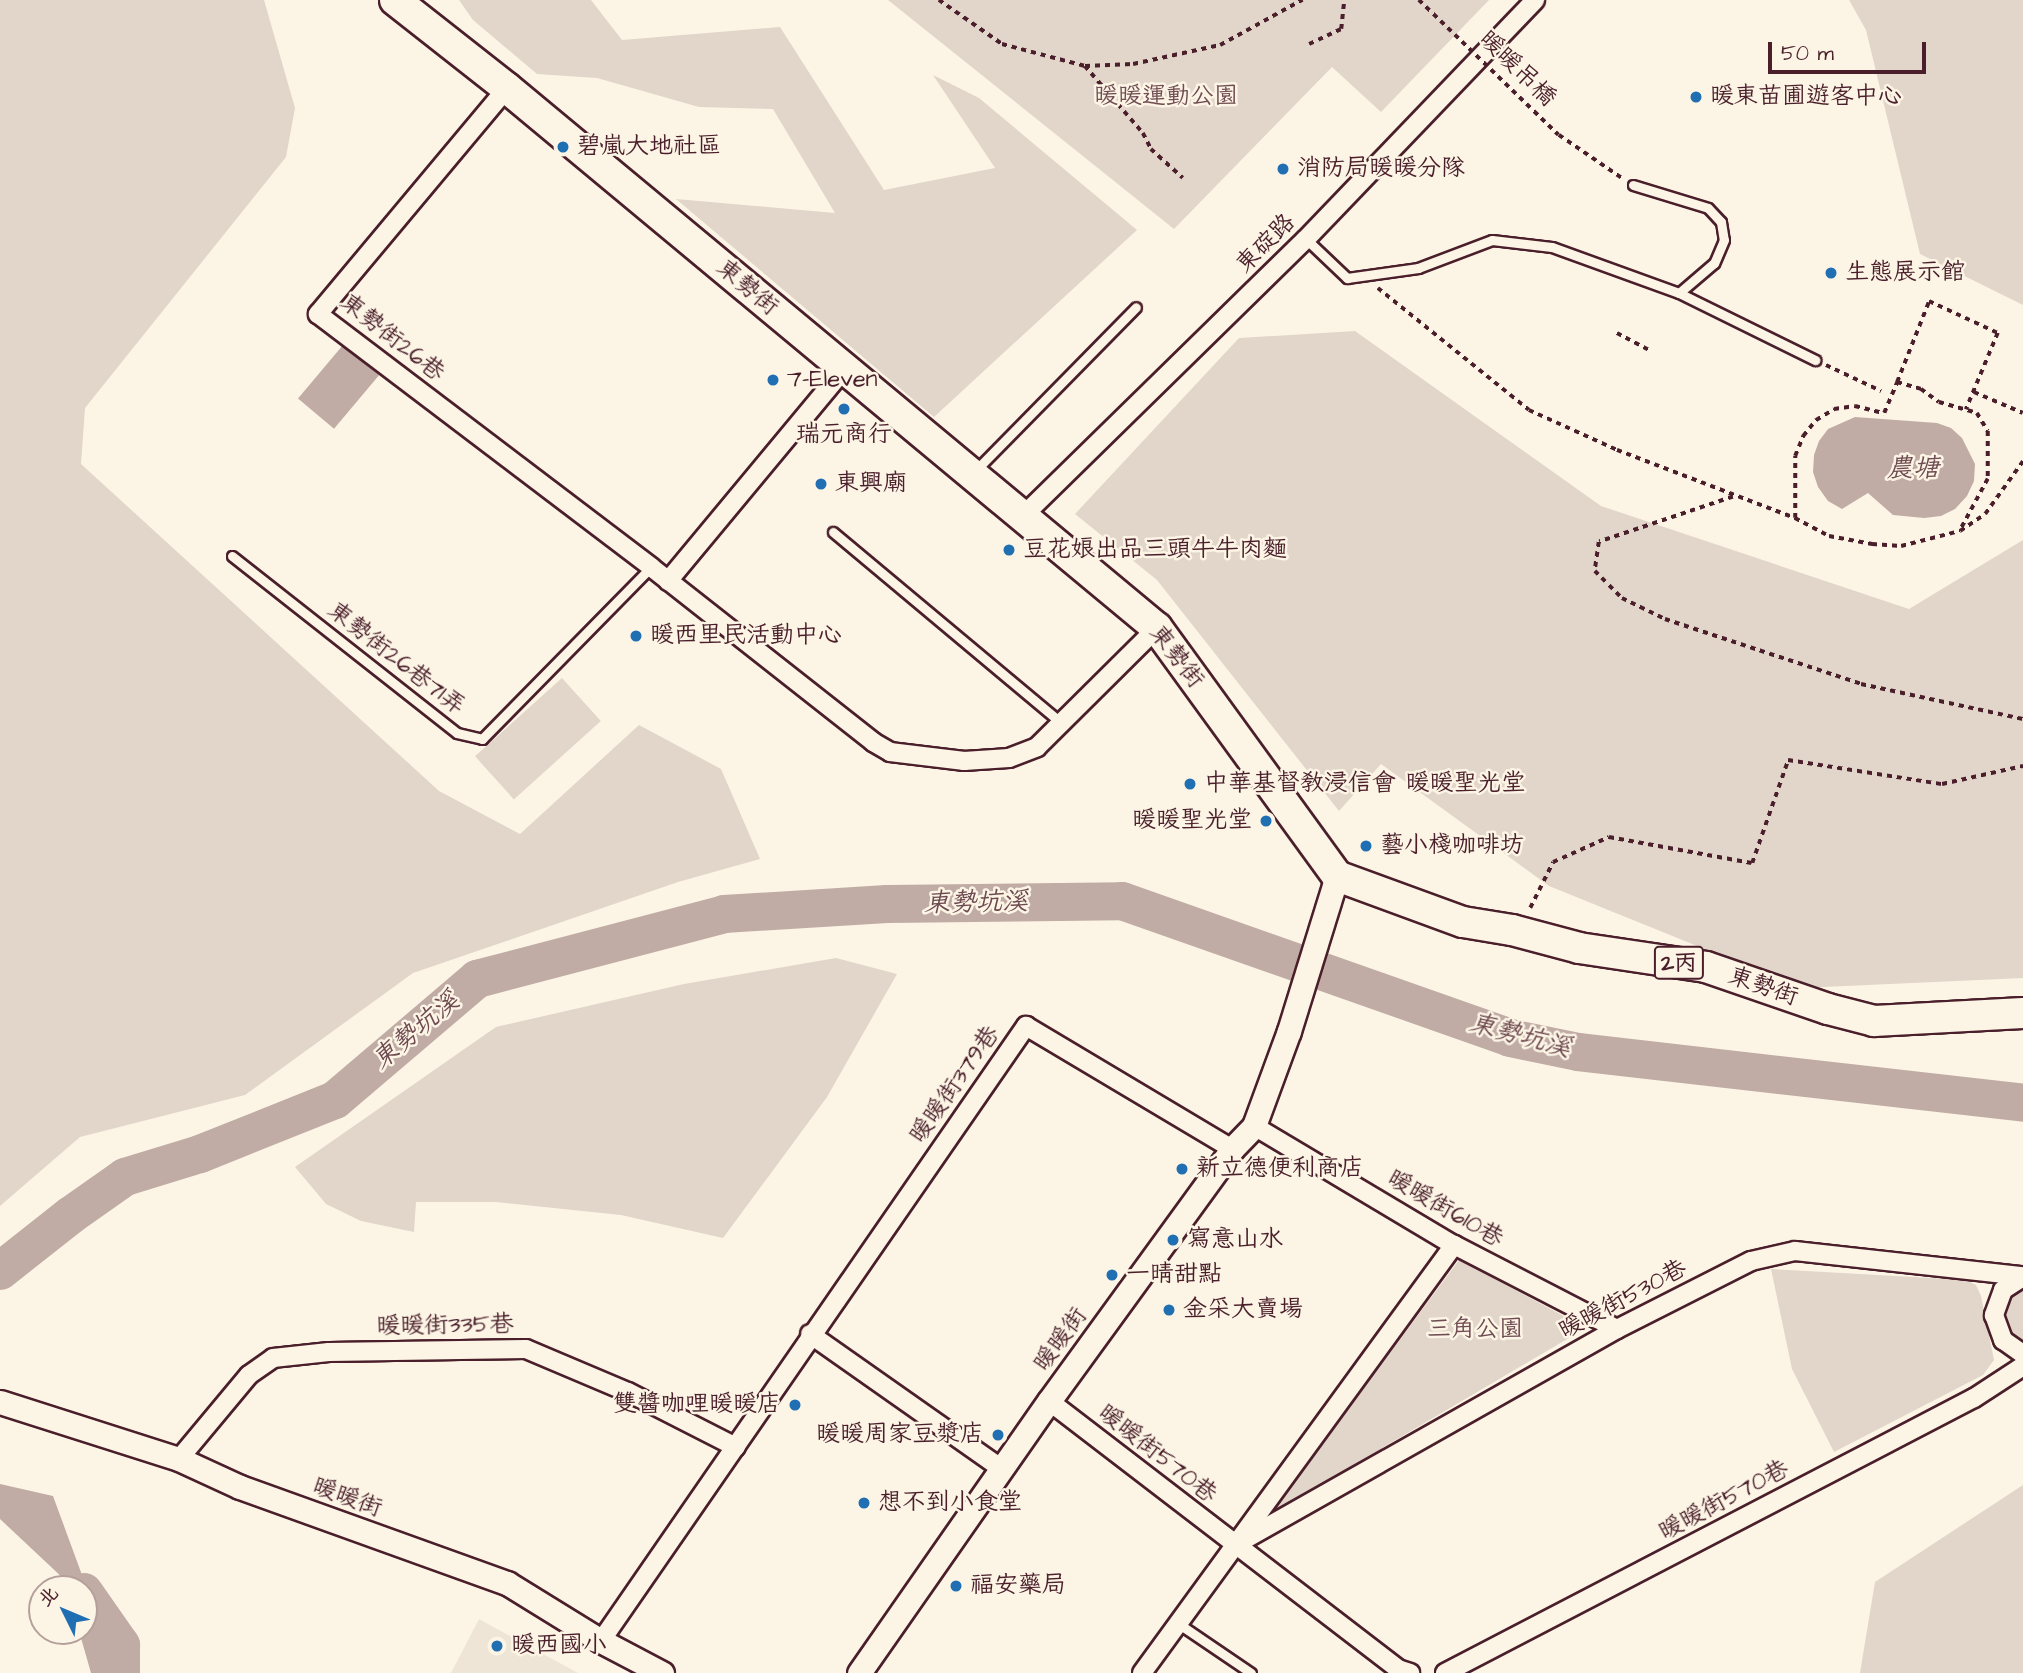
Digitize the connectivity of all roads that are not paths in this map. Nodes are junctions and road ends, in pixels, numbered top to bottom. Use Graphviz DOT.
graph roads {
  1 [pos="395,0"];
  2 [pos="1535,0"];
  3 [pos="507,88"];
  4 [pos="1633,185"];
  5 [pos="1306,239"];
  6 [pos="1679,293"];
  7 [pos="1136,307"];
  8 [pos="1815,360"];
  9 [pos="844,369"];
  10 [pos="972,474"];
  11 [pos="1023,516"];
  12 [pos="833,532"];
  13 [pos="232,556"];
  14 [pos="652,567"];
  15 [pos="668,581"];
  16 [pos="1157,628"];
  17 [pos="1060,722"];
  18 [pos="1332,890"];
  19 [pos="2023,1013"];
  20 [pos="1254,1126"];
  21 [pos="1232,1149"];
  22 [pos="1454,1245"];
  23 [pos="2023,1277"];
  24 [pos="1617,1329"];
  25 [pos="810,1334"];
  26 [pos="2023,1354"];
  27 [pos="2023,1366"];
  28 [pos="1049,1401"];
  29 [pos="0,1402"];
  30 [pos="736,1447"];
  31 [pos="178,1460"];
  32 [pos="1002,1469"];
  33 [pos="1236,1545"];
  34 [pos="1179,1624"];
  35 [pos="600,1641"];
  36 [pos="663,1673"];
  37 [pos="859,1673"];
  38 [pos="1142,1673"];
  39 [pos="1251,1673"];
  40 [pos="1410,1673"];
  41 [pos="1446,1673"];
  1 -- 3 [label="main road, 東勢街"];
  2 -- 5 [label="street, 東碇路"];
  3 -- 9 [label="main road, 東勢街"];
  3 -- 14 [label="street, 東勢街26巷"];
  4 -- 6 [label="lane"];
  5 -- 6 [label="lane"];
  5 -- 11 [label="street, 東碇路"];
  6 -- 8 [label="lane"];
  7 -- 10 [label="lane"];
  9 -- 10 [label="main road, 東勢街"];
  9 -- 15 [label="street"];
  10 -- 11 [label="main road, 東勢街"];
  11 -- 16 [label="main road, 東勢街"];
  12 -- 17 [label="lane"];
  13 -- 14 [label="lane, 東勢街26巷71弄"];
  14 -- 15 [label="street, 東勢街26巷"];
  15 -- 17 [label="street, 東勢街26巷"];
  16 -- 17 [label="street, 東勢街26巷"];
  16 -- 18 [label="main road, 東勢街"];
  18 -- 19 [label="main road, 東勢街 / 2丙"];
  18 -- 20 [label="street, 暖暖街"];
  20 -- 21 [label="street, 暖暖街"];
  20 -- 22 [label="street, 暖暖街610巷"];
  21 -- 25 [label="street, 暖暖街379巷"];
  21 -- 28 [label="street, 暖暖街"];
  22 -- 24 [label="street, 暖暖街610巷"];
  22 -- 33 [label="street"];
  23 -- 24 [label="street, 暖暖街530巷"];
  23 -- 26 [label="street"];
  24 -- 33 [label="street, 暖暖街530巷"];
  25 -- 30 [label="street, 暖暖街379巷"];
  25 -- 32 [label="street"];
  27 -- 41 [label="street, 暖暖街570巷"];
  28 -- 32 [label="street, 暖暖街"];
  28 -- 33 [label="street, 暖暖街570巷"];
  29 -- 31 [label="street, 暖暖街"];
  30 -- 31 [label="street, 暖暖街335巷"];
  30 -- 35 [label="street, 暖暖街379巷"];
  31 -- 35 [label="street, 暖暖街"];
  32 -- 37 [label="street, 暖暖街"];
  33 -- 34 [label="street, 暖暖街530巷"];
  33 -- 40 [label="street, 暖暖街570巷"];
  34 -- 38 [label="street, 暖暖街530巷"];
  34 -- 39 [label="lane"];
  35 -- 36 [label="street, 暖暖街"];
}
